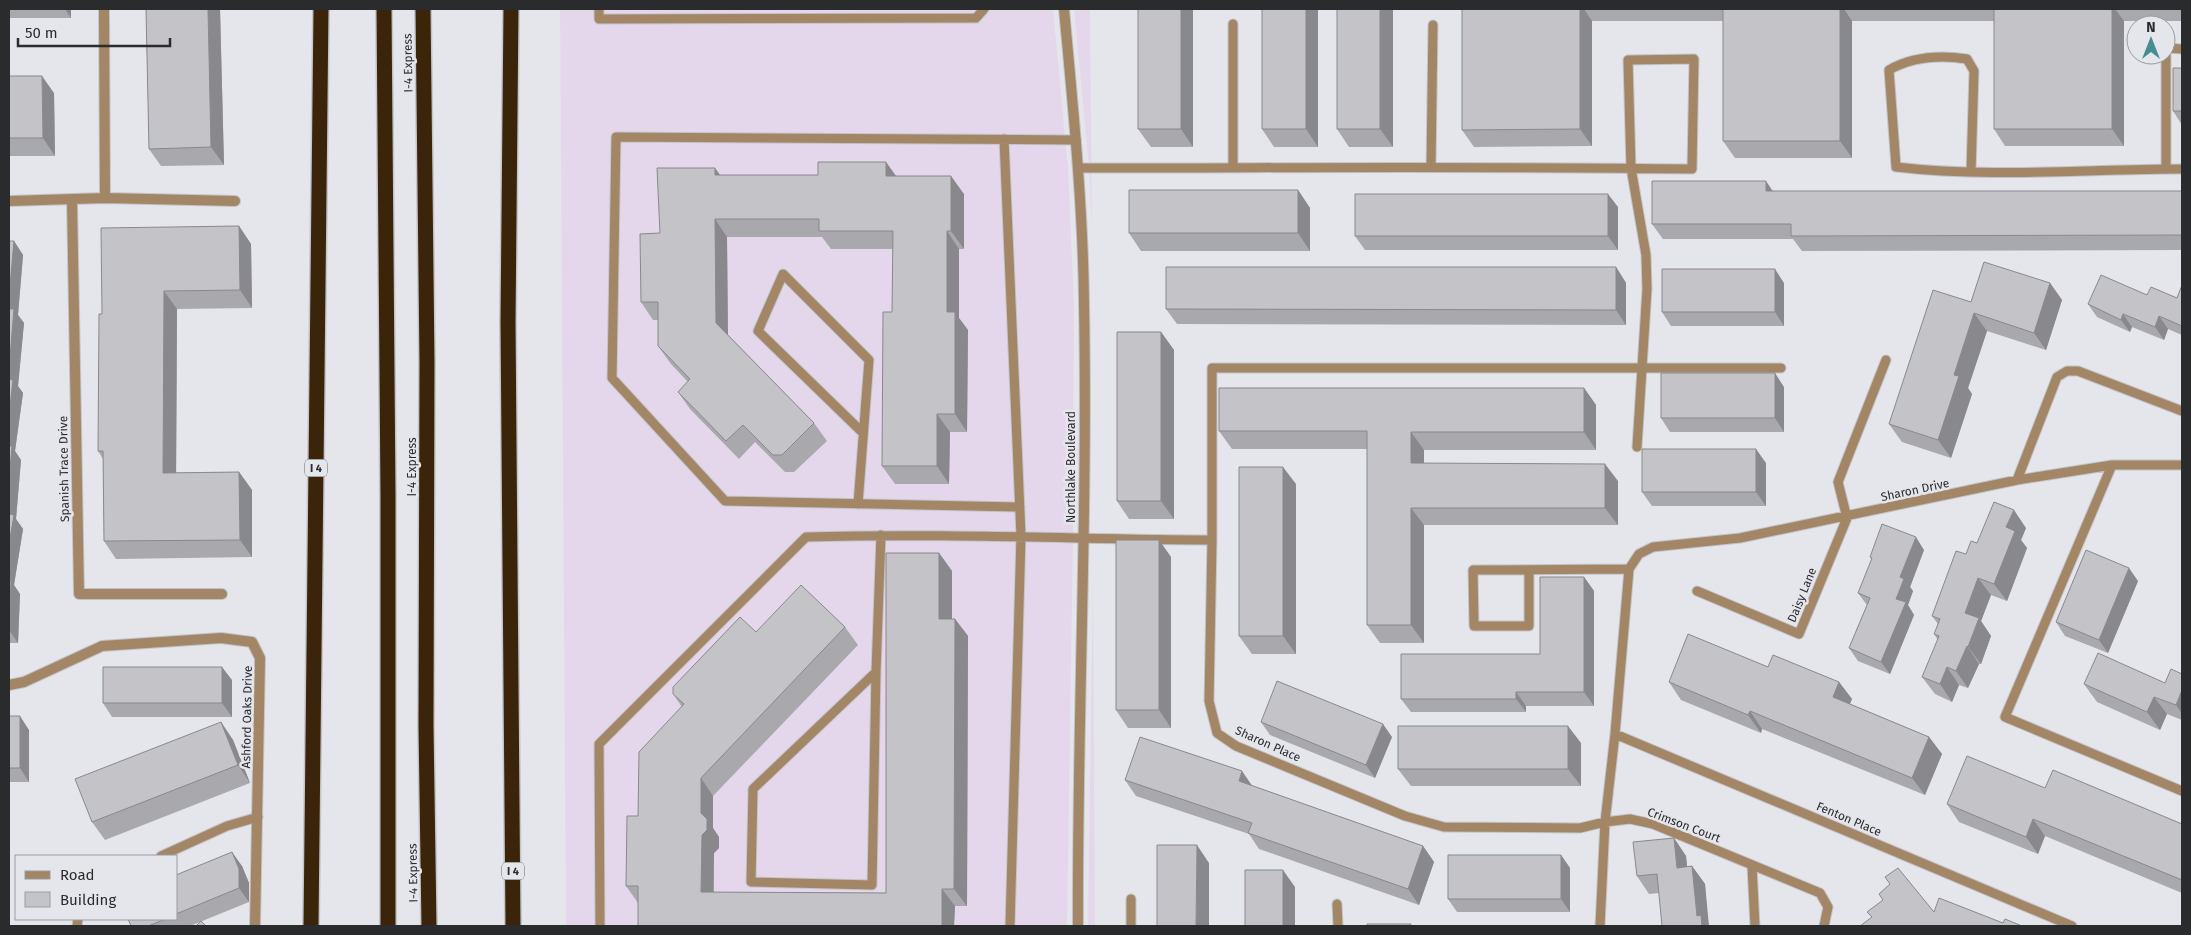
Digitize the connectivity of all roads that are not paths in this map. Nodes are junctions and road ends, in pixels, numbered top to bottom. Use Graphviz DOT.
graph roads {
  1 [pos="104,9"];
  2 [pos="321,9"];
  3 [pos="384,9"];
  4 [pos="423,9"];
  5 [pos="512,9"];
  6 [pos="599,9"];
  7 [pos="859,9"];
  8 [pos="984,9"];
  9 [pos="1064,9"];
  10 [pos="860,18"];
  11 [pos="1233,24"];
  12 [pos="1433,25"];
  13 [pos="2166,65"];
  14 [pos="1004,139"];
  15 [pos="1076,140"];
  16 [pos="1078,168"];
  17 [pos="1233,168"];
  18 [pos="1432,168"];
  19 [pos="1631,168"];
  20 [pos="2166,169"];
  21 [pos="2182,169"];
  22 [pos="1971,172"];
  23 [pos="105,198"];
  24 [pos="72,200"];
  25 [pos="9,201"];
  26 [pos="235,201"];
  27 [pos="1886,360"];
  28 [pos="1642,367"];
  29 [pos="1781,368"];
  30 [pos="2182,412"];
  31 [pos="863,433"];
  32 [pos="1637,447"];
  33 [pos="2112,465"];
  34 [pos="2182,465"];
  35 [pos="2017,480"];
  36 [pos="858,504"];
  37 [pos="1020,507"];
  38 [pos="1847,518"];
  39 [pos="881,535"];
  40 [pos="1021,536"];
  41 [pos="1084,539"];
  42 [pos="1212,540"];
  43 [pos="1629,569"];
  44 [pos="1529,570"];
  45 [pos="1697,591"];
  46 [pos="222,594"];
  47 [pos="876,672"];
  48 [pos="9,684"];
  49 [pos="1615,734"];
  50 [pos="2182,791"];
  51 [pos="258,818"];
  52 [pos="1605,822"];
  53 [pos="163,855"];
  54 [pos="1752,866"];
  55 [pos="1131,899"];
  56 [pos="1337,904"];
  57 [pos="1600,922"];
  58 [pos="256,926"];
  59 [pos="311,926"];
  60 [pos="388,926"];
  61 [pos="429,926"];
  62 [pos="513,926"];
  63 [pos="600,926"];
  64 [pos="1010,926"];
  65 [pos="1078,926"];
  66 [pos="1131,926"];
  67 [pos="1338,926"];
  68 [pos="1755,926"];
  69 [pos="1824,926"];
  70 [pos="2072,926"];
  1 -- 23 [label="street"];
  2 -- 59 [label="highway, I 4"];
  3 -- 60 [label="highway, I-4 Express"];
  4 -- 61 [label="highway, I-4 Express"];
  5 -- 62 [label="highway, I 4"];
  6 -- 10 [label="lane"];
  7 -- 10 [label="lane"];
  8 -- 10 [label="lane"];
  9 -- 15 [label="street, Northlake Boulevard"];
  11 -- 17 [label="lane"];
  12 -- 18 [label="lane"];
  13 -- 20 [label="lane"];
  14 -- 15 [label="lane"];
  14 -- 36 [label="lane"];
  14 -- 37 [label="lane"];
  15 -- 16 [label="street, Northlake Boulevard"];
  16 -- 17 [label="lane"];
  16 -- 41 [label="street, Northlake Boulevard"];
  17 -- 18 [label="lane"];
  18 -- 19 [label="lane"];
  19 -- 19 [label="lane"];
  19 -- 28 [label="lane"];
  20 -- 21 [label="lane"];
  20 -- 22 [label="lane"];
  22 -- 22 [label="lane"];
  23 -- 24 [label="street"];
  23 -- 26 [label="street"];
  24 -- 25 [label="street"];
  24 -- 46 [label="street, Spanish Trace Drive"];
  27 -- 38 [label="lane"];
  28 -- 29 [label="lane"];
  28 -- 32 [label="lane"];
  28 -- 42 [label="lane, Sharon Place"];
  30 -- 35 [label="lane"];
  31 -- 31 [label="lane"];
  31 -- 36 [label="lane"];
  33 -- 34 [label="lane, Sharon Drive"];
  33 -- 35 [label="lane, Sharon Drive"];
  33 -- 50 [label="lane"];
  35 -- 38 [label="lane, Sharon Drive"];
  36 -- 37 [label="lane"];
  37 -- 40 [label="lane"];
  38 -- 43 [label="lane, Sharon Drive"];
  38 -- 45 [label="lane, Daisy Lane"];
  39 -- 40 [label="lane"];
  39 -- 47 [label="lane"];
  39 -- 63 [label="lane"];
  40 -- 41 [label="lane"];
  40 -- 64 [label="lane"];
  41 -- 42 [label="lane"];
  41 -- 65 [label="street, Northlake Boulevard"];
  42 -- 52 [label="lane, Sharon Place"];
  43 -- 44 [label="lane"];
  43 -- 49 [label="lane"];
  44 -- 44 [label="lane"];
  47 -- 47 [label="lane"];
  48 -- 51 [label="street, Ashford Oaks Drive"];
  49 -- 52 [label="lane"];
  49 -- 70 [label="lane, Fenton Place"];
  51 -- 53 [label="lane"];
  51 -- 58 [label="street, Ashford Oaks Drive"];
  52 -- 54 [label="lane, Crimson Court"];
  52 -- 57 [label="lane"];
  54 -- 68 [label="lane"];
  54 -- 69 [label="lane, Crimson Court"];
  55 -- 66 [label="lane"];
  56 -- 67 [label="lane"];
}
